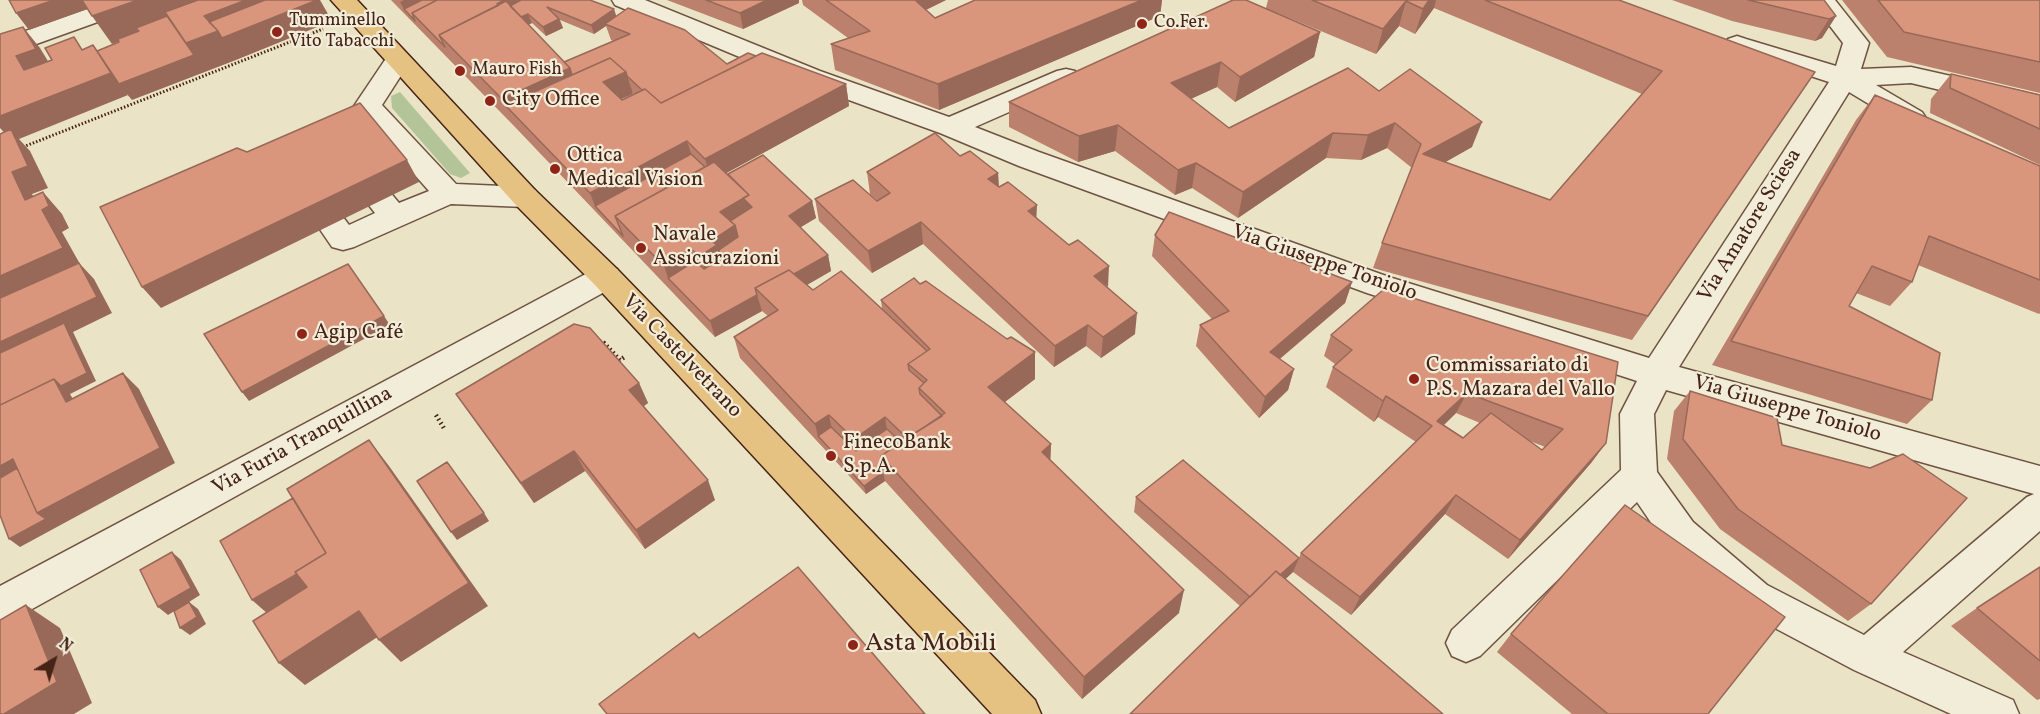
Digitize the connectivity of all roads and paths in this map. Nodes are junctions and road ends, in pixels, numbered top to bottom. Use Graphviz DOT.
graph roads {
  1 [pos="136,0"];
  2 [pos="624,0"];
  3 [pos="1822,0"];
  4 [pos="350,7"];
  5 [pos="1717,37"];
  6 [pos="0,49"];
  7 [pos="398,60"];
  8 [pos="1092,66"];
  9 [pos="1845,78"];
  10 [pos="368,105"];
  11 [pos="2040,105"];
  12 [pos="950,127"];
  13 [pos="1938,134"];
  14 [pos="21,148"];
  15 [pos="287,162"];
  16 [pos="448,194"];
  17 [pos="525,197"];
  18 [pos="394,217"];
  19 [pos="606,277"];
  20 [pos="595,341"];
  21 [pos="620,360"];
  22 [pos="1657,374"];
  23 [pos="434,412"];
  24 [pos="445,430"];
  25 [pos="1639,476"];
  26 [pos="2040,481"];
  27 [pos="2040,508"];
  28 [pos="0,606"];
  29 [pos="1466,643"];
  30 [pos="1868,657"];
  31 [pos="1020,714"];
  32 [pos="1998,714"];
  1 -- 6 [label="street"];
  2 -- 12 [label="street, Via Giuseppe Toniolo"];
  3 -- 9 [label="street, Via Amatore Sciesa"];
  4 -- 7 [label="main road, Via Castelvetrano"];
  4 -- 14 [label="path"];
  5 -- 9 [label="street"];
  7 -- 10 [label="street"];
  7 -- 17 [label="main road, Via Castelvetrano"];
  8 -- 12 [label="street"];
  9 -- 11 [label="street"];
  9 -- 13 [label="street"];
  9 -- 22 [label="street, Via Amatore Sciesa"];
  10 -- 16 [label="street"];
  10 -- 18 [label="street"];
  12 -- 22 [label="street, Via Giuseppe Toniolo"];
  15 -- 18 [label="street"];
  16 -- 17 [label="street"];
  16 -- 18 [label="street"];
  17 -- 19 [label="main road, Via Castelvetrano"];
  19 -- 28 [label="street, Via Furia Tranquillina"];
  19 -- 31 [label="main road, Via Castelvetrano"];
  20 -- 21 [label="path"];
  22 -- 25 [label="street, Via Amatore Sciesa"];
  22 -- 26 [label="street, Via Giuseppe Toniolo"];
  23 -- 24 [label="path"];
  25 -- 29 [label="street"];
  25 -- 30 [label="street"];
  27 -- 30 [label="street"];
  30 -- 32 [label="street"];
}
